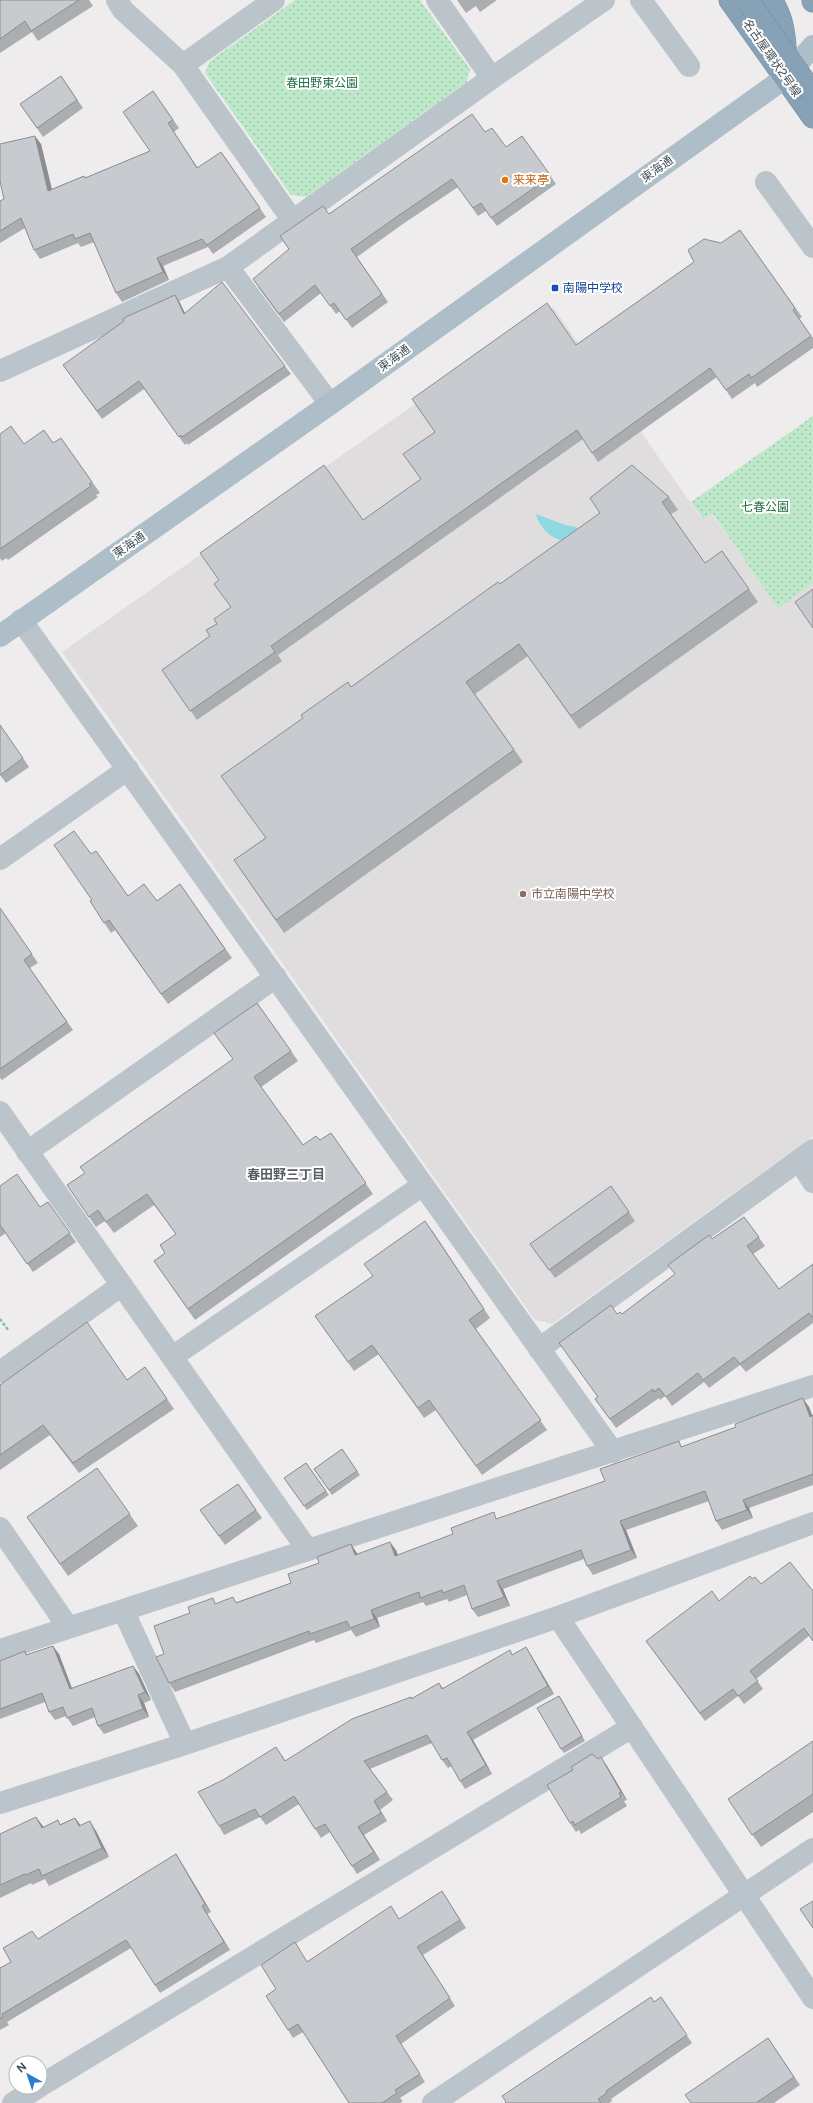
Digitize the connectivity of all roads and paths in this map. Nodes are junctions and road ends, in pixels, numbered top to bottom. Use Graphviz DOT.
graph roads {
  1 [pos="116,0"];
  2 [pos="274,0"];
  3 [pos="437,0"];
  4 [pos="604,0"];
  5 [pos="641,0"];
  6 [pos="730,0"];
  7 [pos="747,0"];
  8 [pos="771,0"];
  9 [pos="813,46"];
  10 [pos="183,65"];
  11 [pos="689,66"];
  12 [pos="813,70"];
  13 [pos="492,78"];
  14 [pos="786,78"];
  15 [pos="813,93"];
  16 [pos="813,117"];
  17 [pos="766,182"];
  18 [pos="293,220"];
  19 [pos="813,247"];
  20 [pos="228,267"];
  21 [pos="0,371"];
  22 [pos="330,404"];
  23 [pos="7,627"];
  24 [pos="128,769"];
  25 [pos="0,859"];
  26 [pos="276,977"];
  27 [pos="0,1112"];
  28 [pos="28,1152"];
  29 [pos="806,1155"];
  30 [pos="813,1182"];
  31 [pos="423,1185"];
  32 [pos="122,1286"];
  33 [pos="539,1349"];
  34 [pos="172,1357"];
  35 [pos="0,1372"];
  36 [pos="813,1386"];
  37 [pos="613,1452"];
  38 [pos="813,1523"];
  39 [pos="0,1528"];
  40 [pos="307,1549"];
  41 [pos="123,1610"];
  42 [pos="558,1617"];
  43 [pos="68,1627"];
  44 [pos="0,1650"];
  45 [pos="632,1727"];
  46 [pos="185,1744"];
  47 [pos="0,1803"];
  48 [pos="813,1850"];
  49 [pos="744,1894"];
  50 [pos="813,1998"];
  51 [pos="48,2082"];
  52 [pos="26,2095"];
  53 [pos="13,2103"];
  54 [pos="433,2103"];
  1 -- 10 [label="street"];
  2 -- 10 [label="street"];
  3 -- 13 [label="street"];
  4 -- 13 [label="street"];
  5 -- 11 [label="street"];
  6 -- 14 [label="highway, 名古屋環状2号線"];
  7 -- 15 [label="highway, bridge"];
  8 -- 14 [label="highway"];
  9 -- 14 [label="main road, 東海通"];
  10 -- 18 [label="street"];
  12 -- 14 [label="main road, 東海通"];
  13 -- 18 [label="street"];
  14 -- 16 [label="highway, 名古屋環状2号線"];
  14 -- 22 [label="main road, 東海通"];
  17 -- 19 [label="street"];
  18 -- 20 [label="street"];
  20 -- 21 [label="street"];
  20 -- 22 [label="street"];
  22 -- 23 [label="main road, 東海通"];
  23 -- 24 [label="street"];
  24 -- 25 [label="street"];
  24 -- 26 [label="street"];
  26 -- 28 [label="street"];
  26 -- 31 [label="street"];
  27 -- 28 [label="street"];
  28 -- 32 [label="street"];
  29 -- 30 [label="street"];
  29 -- 33 [label="street"];
  31 -- 33 [label="street"];
  31 -- 34 [label="street"];
  32 -- 34 [label="street"];
  32 -- 35 [label="street"];
  33 -- 37 [label="street"];
  34 -- 40 [label="street"];
  36 -- 37 [label="street"];
  37 -- 40 [label="street"];
  38 -- 42 [label="street"];
  39 -- 43 [label="street"];
  40 -- 41 [label="street"];
  41 -- 43 [label="street"];
  41 -- 46 [label="street"];
  42 -- 45 [label="street"];
  42 -- 46 [label="street"];
  43 -- 44 [label="street"];
  45 -- 49 [label="street"];
  45 -- 51 [label="street"];
  46 -- 47 [label="street"];
  48 -- 49 [label="street"];
  49 -- 50 [label="street"];
  49 -- 54 [label="street"];
  52 -- 53 [label="street"];
}
